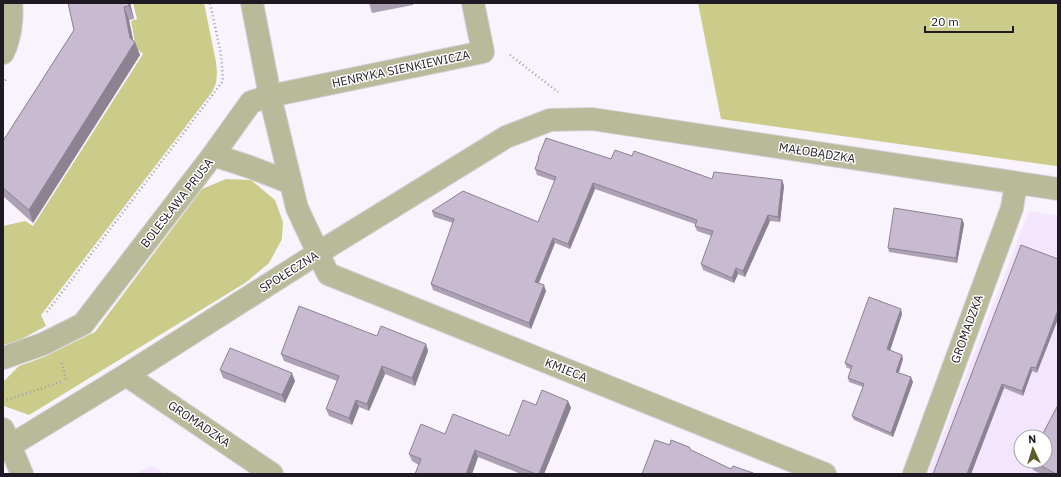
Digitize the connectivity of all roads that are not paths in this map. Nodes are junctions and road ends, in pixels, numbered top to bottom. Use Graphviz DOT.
graph roads {
  1 [pos="11,3"];
  2 [pos="252,3"];
  3 [pos="473,3"];
  4 [pos="3,53"];
  5 [pos="270,96"];
  6 [pos="576,120"];
  7 [pos="213,155"];
  8 [pos="291,183"];
  9 [pos="1016,183"];
  10 [pos="1058,189"];
  11 [pos="318,253"];
  12 [pos="3,358"];
  13 [pos="126,375"];
  14 [pos="5,441"];
  15 [pos="22,474"];
  16 [pos="272,474"];
  17 [pos="825,474"];
  18 [pos="914,474"];
  1 -- 4 [label="street"];
  2 -- 5 [label="street"];
  3 -- 5 [label="street, HENRYKA SIENKIEWICZA"];
  5 -- 7 [label="street, BOLESŁAWA PRUSA"];
  5 -- 8 [label="street, KMIECA"];
  6 -- 9 [label="street, MAŁOBĄDZKA"];
  6 -- 11 [label="street, SPOŁECZNA"];
  7 -- 8 [label="street"];
  7 -- 12 [label="street, BOLESŁAWA PRUSA"];
  8 -- 11 [label="street, KMIECA"];
  9 -- 10 [label="street, MAŁOBĄDZKA"];
  9 -- 18 [label="street, GROMADZKA"];
  11 -- 13 [label="street, SPOŁECZNA"];
  11 -- 17 [label="street, KMIECA"];
  13 -- 14 [label="street, SPOŁECZNA"];
  13 -- 16 [label="street, GROMADZKA"];
  14 -- 15 [label="street"];
}
